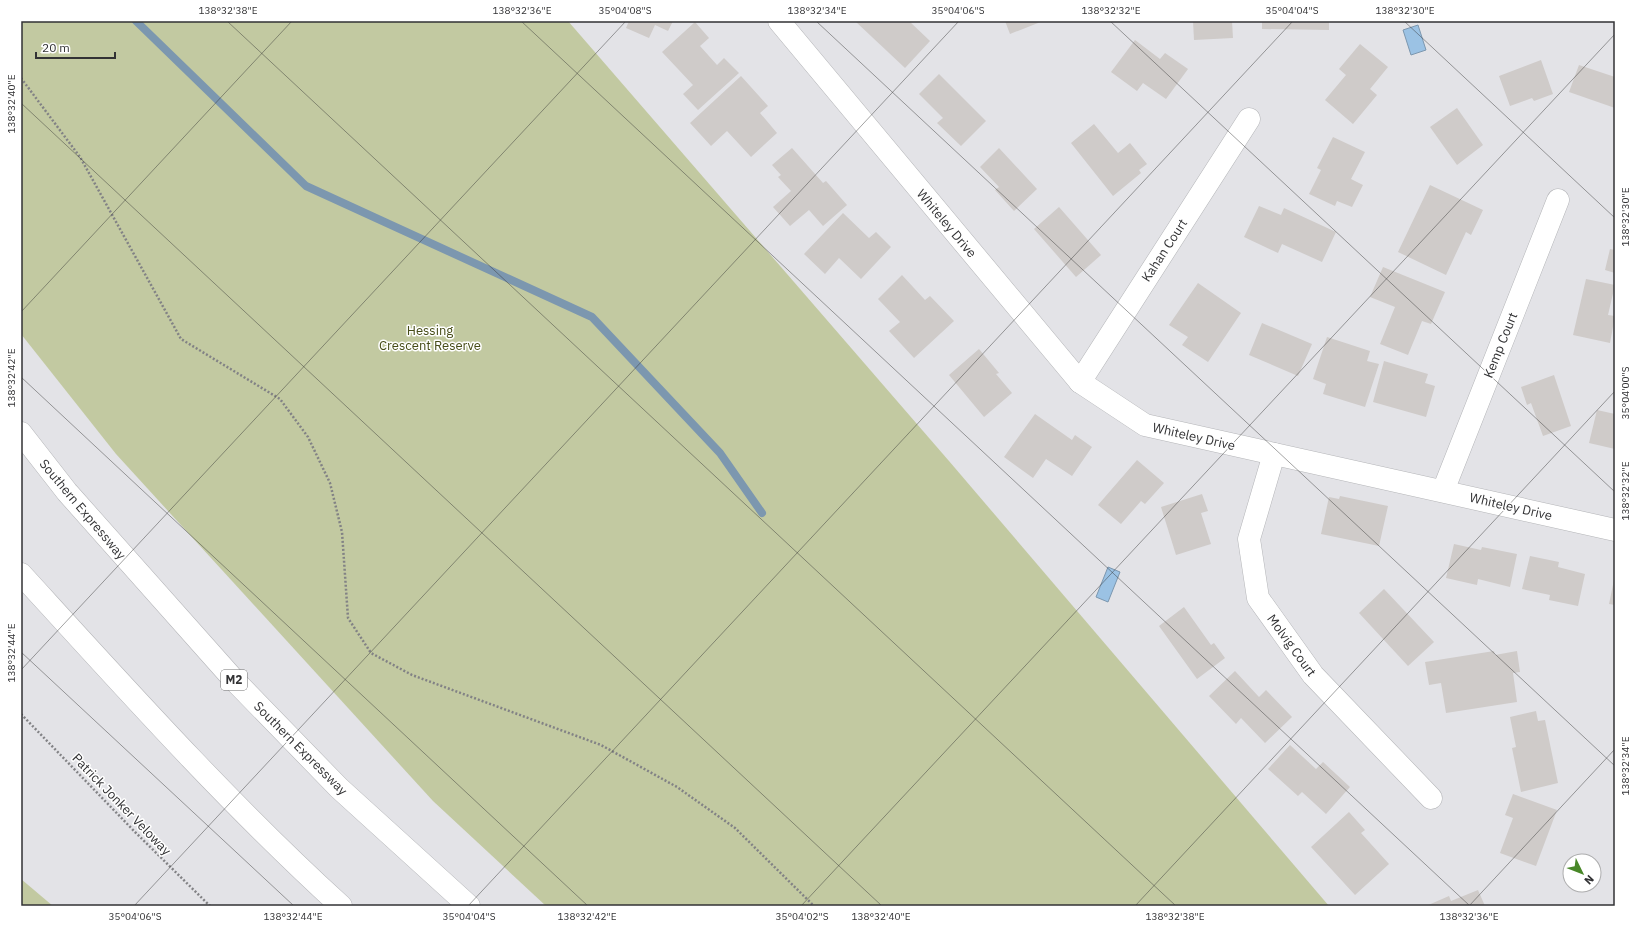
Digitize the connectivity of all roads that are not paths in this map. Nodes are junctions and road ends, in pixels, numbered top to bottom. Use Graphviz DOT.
graph roads {
  1 [pos="779,21"];
  2 [pos="1249,118"];
  3 [pos="1558,200"];
  4 [pos="1080,382"];
  5 [pos="21,433"];
  6 [pos="1274,454"];
  7 [pos="1443,491"];
  8 [pos="1615,530"];
  9 [pos="21,574"];
  10 [pos="1431,798"];
  11 [pos="341,906"];
  12 [pos="469,906"];
  1 -- 4 [label="main road, Whiteley Drive"];
  2 -- 4 [label="main road, Kahan Court"];
  3 -- 7 [label="main road, Kemp Court"];
  4 -- 6 [label="main road, Whiteley Drive"];
  5 -- 12 [label="main road, Southern Expressway / M2"];
  6 -- 7 [label="main road, Whiteley Drive"];
  6 -- 10 [label="main road, Molvig Court"];
  7 -- 8 [label="main road, Whiteley Drive"];
  9 -- 11 [label="main road"];
}
